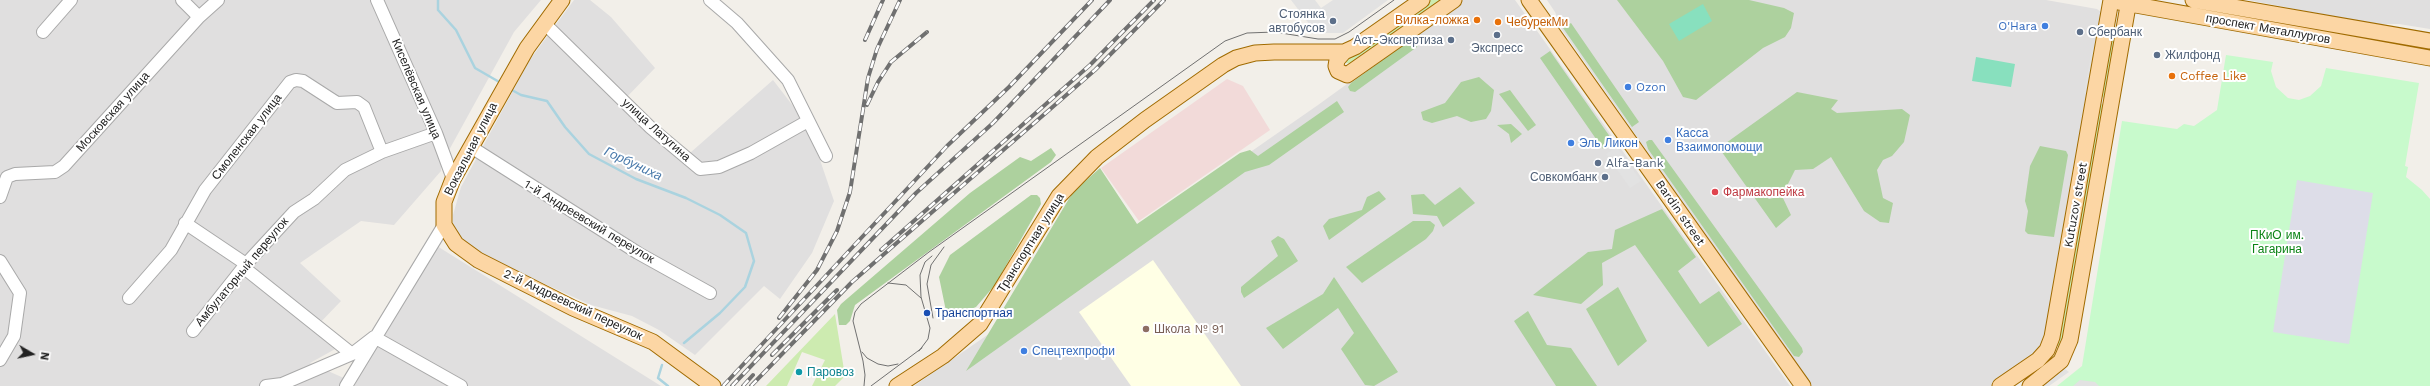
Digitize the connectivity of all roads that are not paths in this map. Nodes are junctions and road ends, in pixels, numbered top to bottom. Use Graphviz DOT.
graph roads {
  1 [pos="71,0"];
  2 [pos="182,0"];
  3 [pos="218,0"];
  4 [pos="377,0"];
  5 [pos="562,0"];
  6 [pos="710,0"];
  7 [pos="1422,0"];
  8 [pos="1454,0"];
  9 [pos="1529,0"];
  10 [pos="2110,0"];
  11 [pos="2193,0"];
  12 [pos="2129,2"];
  13 [pos="199,17"];
  14 [pos="544,23"];
  15 [pos="43,32"];
  16 [pos="2430,41"];
  17 [pos="1274,52"];
  18 [pos="1344,52"];
  19 [pos="2430,58"];
  20 [pos="1340,70"];
  21 [pos="808,121"];
  22 [pos="436,133"];
  23 [pos="471,147"];
  24 [pos="382,152"];
  25 [pos="826,156"];
  26 [pos="453,179"];
  27 [pos="0,197"];
  28 [pos="185,223"];
  29 [pos="444,225"];
  30 [pos="0,261"];
  31 [pos="245,265"];
  32 [pos="710,294"];
  33 [pos="128,298"];
  34 [pos="192,331"];
  35 [pos="374,337"];
  36 [pos="352,354"];
  37 [pos="0,360"];
  38 [pos="688,368"];
  39 [pos="266,386"];
  40 [pos="346,386"];
  41 [pos="461,386"];
  42 [pos="699,386"];
  43 [pos="713,386"];
  44 [pos="897,386"];
  45 [pos="1803,386"];
  46 [pos="2000,386"];
  47 [pos="2030,386"];
  1 -- 15 [label="street"];
  2 -- 13 [label="street"];
  3 -- 13 [label="street, Московская улица"];
  4 -- 22 [label="street, Киселёвская улица"];
  5 -- 14 [label="main road, Вокзальная улица"];
  6 -- 21 [label="street"];
  7 -- 18 [label="main road, Транспортная улица"];
  8 -- 20 [label="main road"];
  9 -- 45 [label="main road, Bardin street"];
  10 -- 12 [label="main road, проспект Металлургов"];
  10 -- 46 [label="main road, Kutuzov street"];
  11 -- 16 [label="main road, проспект Металлургов"];
  12 -- 19 [label="main road, проспект Металлургов"];
  12 -- 47 [label="main road, Kutuzov street"];
  13 -- 27 [label="street, Московская улица"];
  14 -- 21 [label="street, улица Латугина"];
  14 -- 23 [label="main road, Вокзальная улица"];
  17 -- 18 [label="main road, Транспортная улица"];
  17 -- 20 [label="main road, Транспортная улица"];
  17 -- 44 [label="main road, Транспортная улица"];
  18 -- 20 [label="main road"];
  21 -- 25 [label="street"];
  22 -- 24 [label="street, Амбулаторный переулок"];
  22 -- 26 [label="street, Киселёвская улица"];
  23 -- 26 [label="main road, Вокзальная улица"];
  23 -- 32 [label="street, 1-й Андреевский переулок"];
  24 -- 28 [label="street, Смоленская улица"];
  24 -- 31 [label="street, Амбулаторный переулок"];
  26 -- 29 [label="main road, Вокзальная улица"];
  28 -- 31 [label="street"];
  28 -- 33 [label="street, Смоленская улица"];
  29 -- 35 [label="street"];
  29 -- 38 [label="main road, 2-й Андреевский переулок"];
  30 -- 37 [label="street"];
  31 -- 34 [label="street, Амбулаторный переулок"];
  31 -- 36 [label="street"];
  35 -- 36 [label="street"];
  35 -- 40 [label="street"];
  35 -- 41 [label="street"];
  36 -- 39 [label="street"];
  38 -- 42 [label="main road"];
  38 -- 43 [label="main road, 2-й Андреевский переулок"];
}
